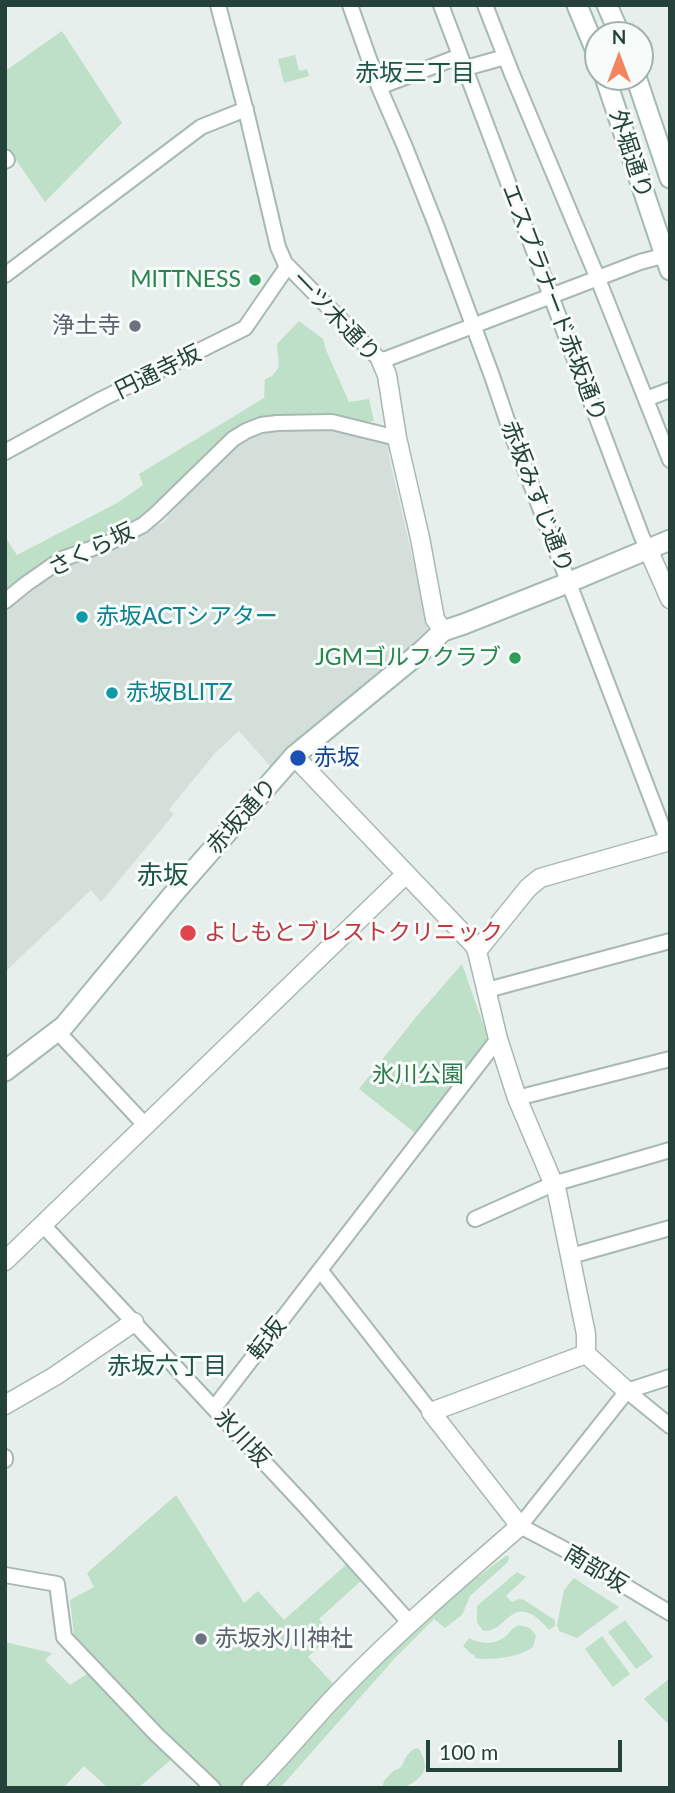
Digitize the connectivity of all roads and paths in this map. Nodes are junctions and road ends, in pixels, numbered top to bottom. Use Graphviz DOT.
graph roads {
  1 [pos="218,5"];
  2 [pos="349,5"];
  3 [pos="441,5"];
  4 [pos="485,5"];
  5 [pos="577,5"];
  6 [pos="584,22"];
  7 [pos="505,57"];
  8 [pos="463,62"];
  9 [pos="379,87"];
  10 [pos="610,91"];
  11 [pos="641,91"];
  12 [pos="246,109"];
  13 [pos="670,178"];
  14 [pos="668,260"];
  15 [pos="288,267"];
  16 [pos="5,275"];
  17 [pos="598,279"];
  18 [pos="552,295"];
  19 [pos="473,326"];
  20 [pos="381,361"];
  21 [pos="670,390"];
  22 [pos="646,398"];
  23 [pos="397,438"];
  24 [pos="5,452"];
  25 [pos="670,460"];
  26 [pos="670,540"];
  27 [pos="648,549"];
  28 [pos="569,583"];
  29 [pos="670,599"];
  30 [pos="5,601"];
  31 [pos="443,631"];
  32 [pos="294,756"];
  33 [pos="669,841"];
  34 [pos="406,874"];
  35 [pos="670,941"];
  36 [pos="477,951"];
  37 [pos="487,990"];
  38 [pos="57,1031"];
  39 [pos="498,1039"];
  40 [pos="670,1059"];
  41 [pos="5,1072"];
  42 [pos="517,1098"];
  43 [pos="146,1126"];
  44 [pos="670,1150"];
  45 [pos="553,1184"];
  46 [pos="475,1219"];
  47 [pos="43,1225"];
  48 [pos="670,1228"];
  49 [pos="570,1256"];
  50 [pos="5,1261"];
  51 [pos="320,1270"];
  52 [pos="134,1322"];
  53 [pos="586,1354"];
  54 [pos="670,1377"];
  55 [pos="627,1391"];
  56 [pos="5,1405"];
  57 [pos="214,1408"];
  58 [pos="431,1412"];
  59 [pos="670,1426"];
  60 [pos="520,1526"];
  61 [pos="5,1575"];
  62 [pos="670,1613"];
  63 [pos="409,1622"];
  64 [pos="213,1788"];
  65 [pos="251,1788"];
  1 -- 12 [label="street, 一ツ木通り"];
  2 -- 9 [label="street, 赤坂みすじ通り"];
  3 -- 8 [label="street, エスプラナード赤坂通り"];
  4 -- 7 [label="street"];
  5 -- 6 [label="main road"];
  7 -- 8 [label="street"];
  7 -- 17 [label="street"];
  8 -- 9 [label="street"];
  8 -- 18 [label="street, エスプラナード赤坂通り"];
  9 -- 19 [label="street, 赤坂みすじ通り"];
  10 -- 14 [label="main road, 外堀通り"];
  11 -- 13 [label="main road, 外堀通り"];
  12 -- 15 [label="street, 一ツ木通り"];
  12 -- 16 [label="street"];
  14 -- 17 [label="street"];
  15 -- 20 [label="street, 一ツ木通り"];
  15 -- 24 [label="street, 円通寺坂"];
  17 -- 18 [label="street"];
  17 -- 22 [label="street"];
  18 -- 19 [label="street"];
  18 -- 27 [label="street, エスプラナード赤坂通り"];
  19 -- 20 [label="street"];
  19 -- 28 [label="street, 赤坂みすじ通り"];
  20 -- 23 [label="street, 一ツ木通り"];
  21 -- 22 [label="street"];
  22 -- 25 [label="street"];
  23 -- 30 [label="street, さくら坂"];
  23 -- 31 [label="street, 一ツ木通り"];
  26 -- 27 [label="main road, 赤坂通り"];
  27 -- 28 [label="main road, 赤坂通り"];
  27 -- 29 [label="street, エスプラナード赤坂通り"];
  28 -- 31 [label="main road, 赤坂通り"];
  28 -- 33 [label="street, 赤坂みすじ通り"];
  31 -- 32 [label="main road, 赤坂通り"];
  32 -- 34 [label="street"];
  32 -- 38 [label="main road, 赤坂通り"];
  33 -- 36 [label="street"];
  34 -- 36 [label="street"];
  34 -- 43 [label="street"];
  35 -- 37 [label="street"];
  36 -- 37 [label="street"];
  37 -- 39 [label="street"];
  38 -- 41 [label="main road, 赤坂通り"];
  38 -- 43 [label="street"];
  39 -- 42 [label="street"];
  39 -- 51 [label="street, 転坂"];
  40 -- 42 [label="street"];
  42 -- 45 [label="street"];
  43 -- 47 [label="street"];
  44 -- 45 [label="street"];
  45 -- 46 [label="street"];
  45 -- 49 [label="street"];
  47 -- 50 [label="street"];
  47 -- 52 [label="street, 氷川坂"];
  48 -- 49 [label="street"];
  49 -- 53 [label="street"];
  51 -- 57 [label="street, 転坂"];
  51 -- 58 [label="street"];
  52 -- 56 [label="street"];
  52 -- 57 [label="street, 氷川坂"];
  53 -- 55 [label="street"];
  53 -- 58 [label="street"];
  54 -- 55 [label="street"];
  55 -- 59 [label="street"];
  55 -- 60 [label="street"];
  57 -- 63 [label="street, 氷川坂"];
  58 -- 60 [label="street"];
  60 -- 62 [label="street, 南部坂"];
  60 -- 63 [label="street"];
  61 -- 64 [label="street"];
  63 -- 65 [label="street"];
}
